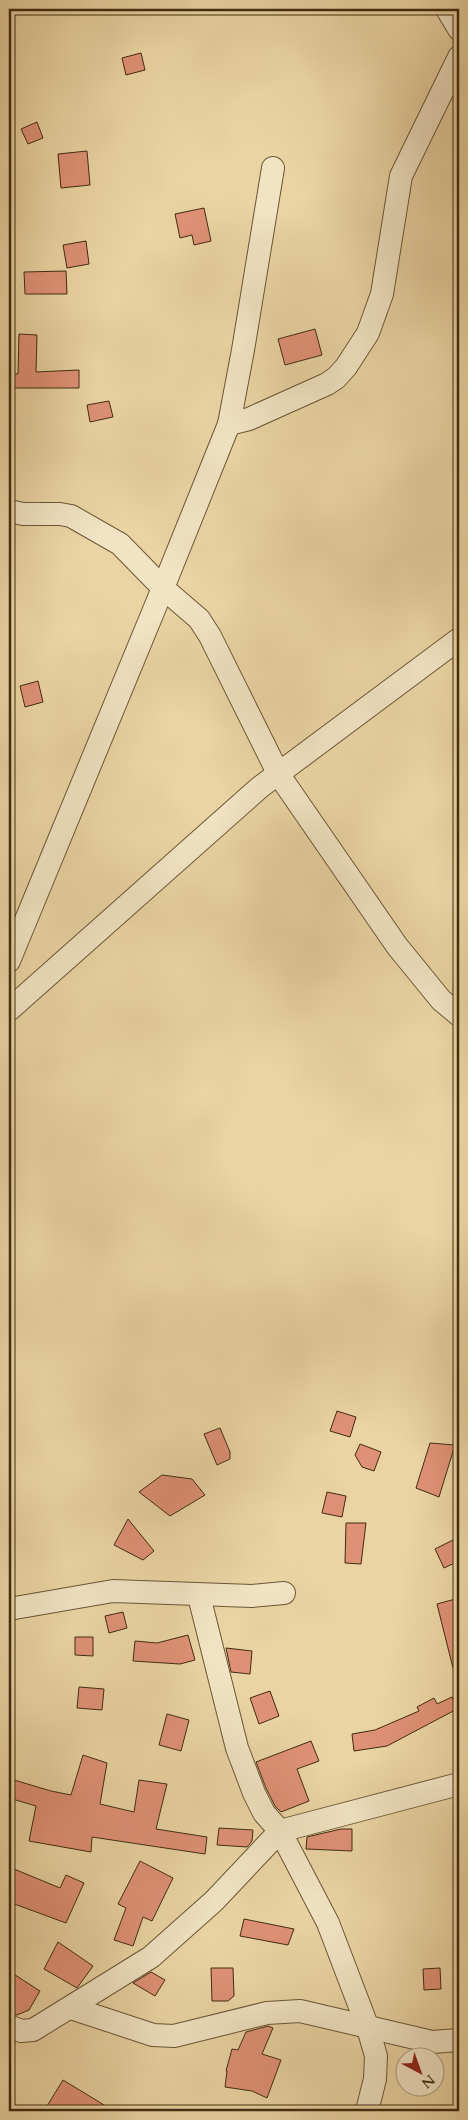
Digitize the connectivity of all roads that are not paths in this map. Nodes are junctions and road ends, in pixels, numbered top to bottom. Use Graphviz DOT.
graph roads {
  1 [pos="447,9"];
  2 [pos="459,29"];
  3 [pos="459,57"];
  4 [pos="273,168"];
  5 [pos="229,424"];
  6 [pos="9,511"];
  7 [pos="163,588"];
  8 [pos="459,639"];
  9 [pos="279,775"];
  10 [pos="9,961"];
  11 [pos="9,1010"];
  12 [pos="459,1015"];
  13 [pos="284,1593"];
  14 [pos="198,1596"];
  15 [pos="9,1609"];
  16 [pos="459,1784"];
  17 [pos="280,1831"];
  18 [pos="71,2008"];
  19 [pos="9,2026"];
  20 [pos="368,2028"];
  21 [pos="459,2040"];
  22 [pos="367,2111"];
  1 -- 2 [label="street"];
  3 -- 5 [label="street"];
  4 -- 5 [label="street"];
  5 -- 7 [label="street"];
  6 -- 7 [label="street"];
  7 -- 9 [label="street"];
  7 -- 10 [label="street"];
  8 -- 9 [label="street"];
  9 -- 11 [label="street"];
  9 -- 12 [label="street"];
  13 -- 14 [label="street"];
  14 -- 15 [label="street"];
  14 -- 17 [label="street"];
  16 -- 17 [label="street"];
  17 -- 18 [label="street"];
  17 -- 20 [label="street"];
  18 -- 19 [label="street"];
  18 -- 20 [label="street"];
  20 -- 21 [label="street"];
  20 -- 22 [label="street"];
}
